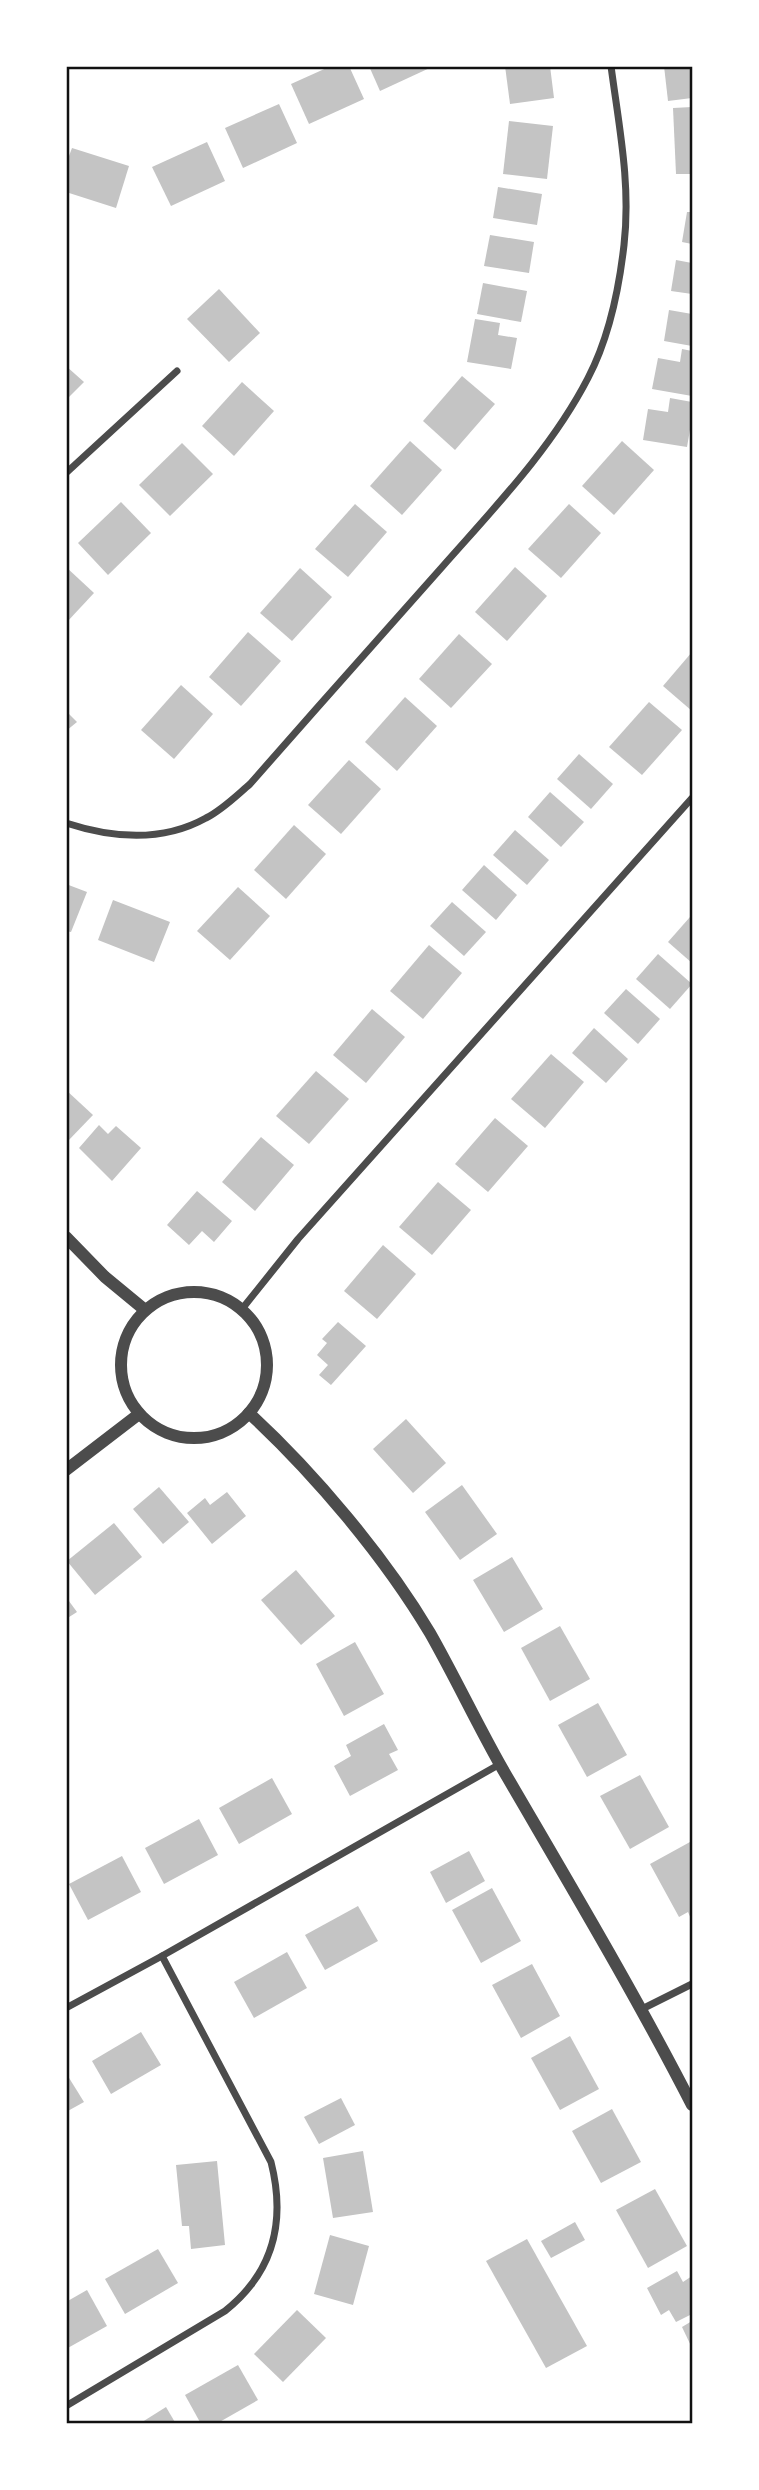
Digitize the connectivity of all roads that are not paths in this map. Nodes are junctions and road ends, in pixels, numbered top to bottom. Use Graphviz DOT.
graph roads {
  1 [pos="611,66"];
  2 [pos="177,371"];
  3 [pos="66,473"];
  4 [pos="692,798"];
  5 [pos="66,823"];
  6 [pos="66,1237"];
  7 [pos="242,1309"];
  8 [pos="145,1310"];
  9 [pos="139,1413"];
  10 [pos="249,1413"];
  11 [pos="66,1470"];
  12 [pos="500,1764"];
  13 [pos="162,1956"];
  14 [pos="692,1984"];
  15 [pos="66,2008"];
  16 [pos="642,2009"];
  17 [pos="692,2105"];
  18 [pos="66,2406"];
  1 -- 5 [label="street"];
  2 -- 3 [label="street"];
  4 -- 7 [label="street"];
  6 -- 8 [label="street"];
  7 -- 8 [label="street"];
  7 -- 10 [label="street"];
  8 -- 9 [label="street"];
  9 -- 10 [label="street"];
  9 -- 11 [label="street"];
  10 -- 12 [label="street"];
  12 -- 13 [label="street"];
  12 -- 16 [label="street"];
  13 -- 15 [label="street"];
  13 -- 18 [label="street"];
  14 -- 16 [label="street"];
  16 -- 17 [label="street"];
}
